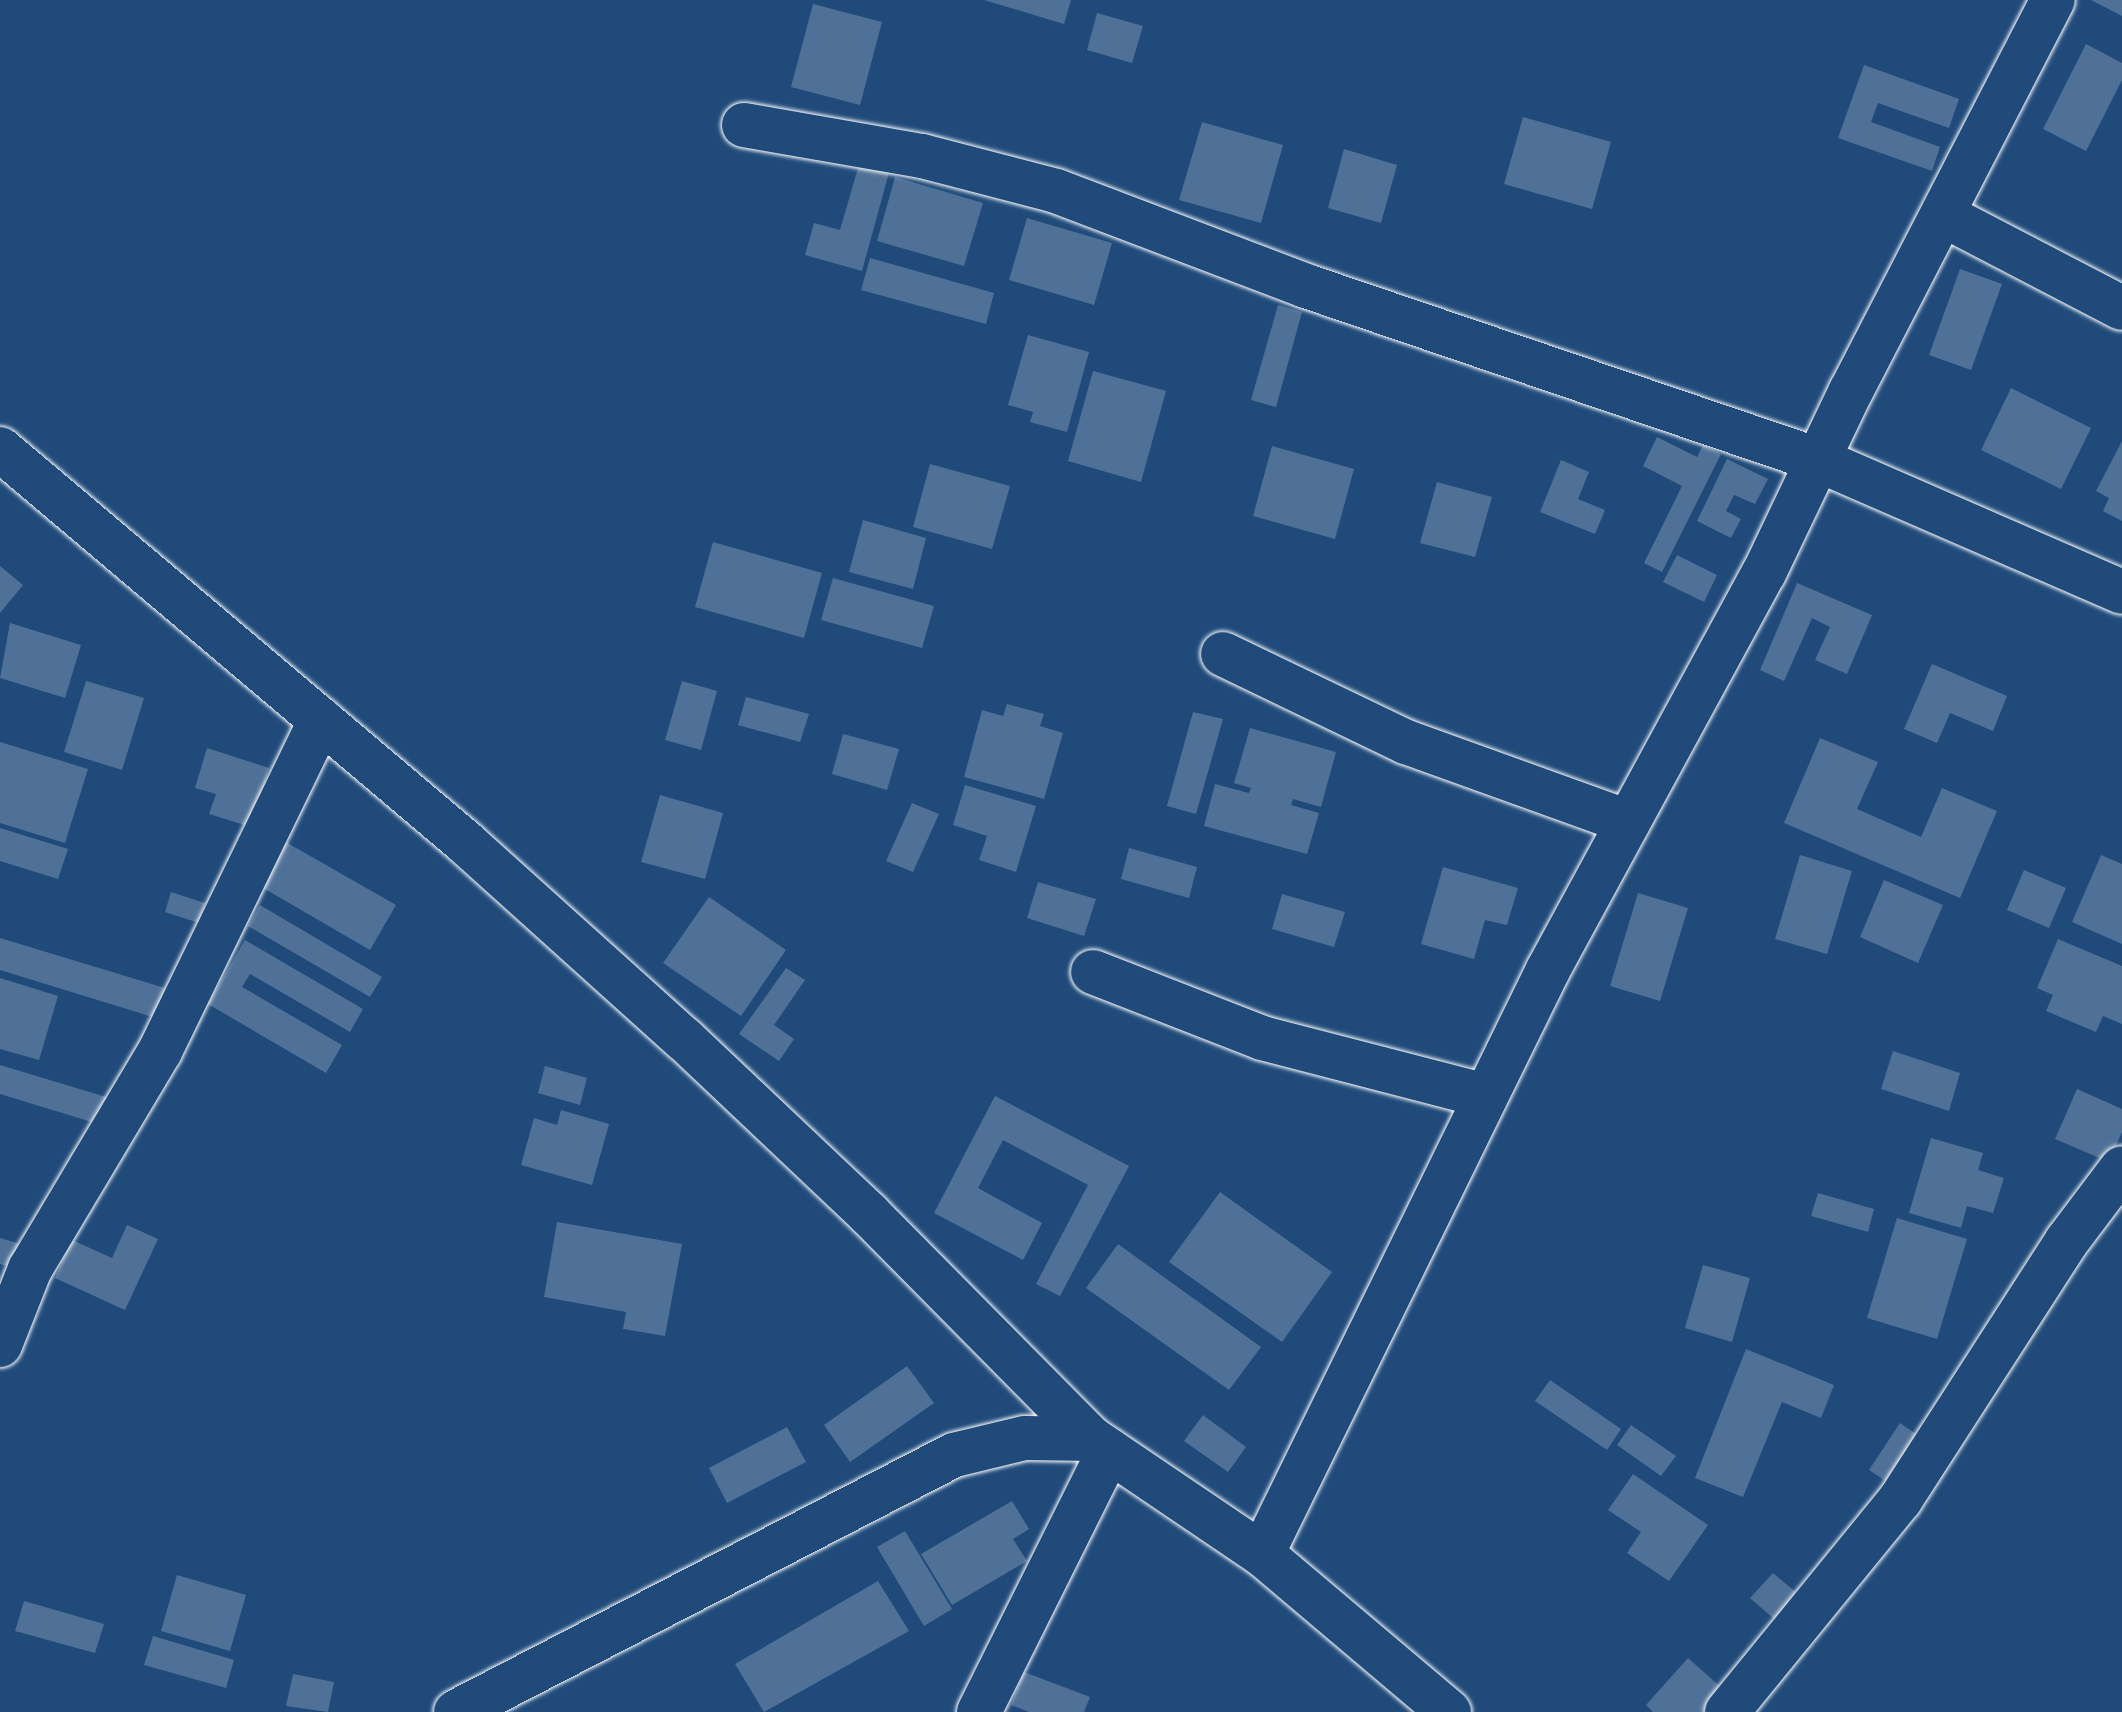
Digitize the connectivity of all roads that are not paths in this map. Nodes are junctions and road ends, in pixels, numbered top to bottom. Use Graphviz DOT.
graph roads {
  1 [pos="2053,0"];
  2 [pos="744,125"];
  3 [pos="1945,216"];
  4 [pos="2122,308"];
  5 [pos="0,449"];
  6 [pos="1821,461"];
  7 [pos="2122,592"];
  8 [pos="1223,654"];
  9 [pos="321,720"];
  10 [pos="1628,822"];
  11 [pos="1093,972"];
  12 [pos="1486,1096"];
  13 [pos="2122,1168"];
  14 [pos="0,1345"];
  15 [pos="1100,1445"];
  16 [pos="1262,1554"];
  17 [pos="456,1712"];
  18 [pos="979,1712"];
  19 [pos="1449,1712"];
  20 [pos="1727,1712"];
  1 -- 3 [label="street"];
  2 -- 6 [label="street"];
  3 -- 4 [label="street"];
  3 -- 6 [label="street"];
  5 -- 9 [label="street"];
  6 -- 7 [label="street"];
  6 -- 10 [label="street"];
  8 -- 10 [label="street"];
  9 -- 14 [label="street"];
  9 -- 15 [label="street"];
  10 -- 12 [label="street"];
  11 -- 12 [label="street"];
  12 -- 16 [label="street"];
  13 -- 20 [label="street"];
  15 -- 16 [label="street"];
  15 -- 17 [label="street"];
  15 -- 18 [label="street"];
  16 -- 19 [label="street"];
}
